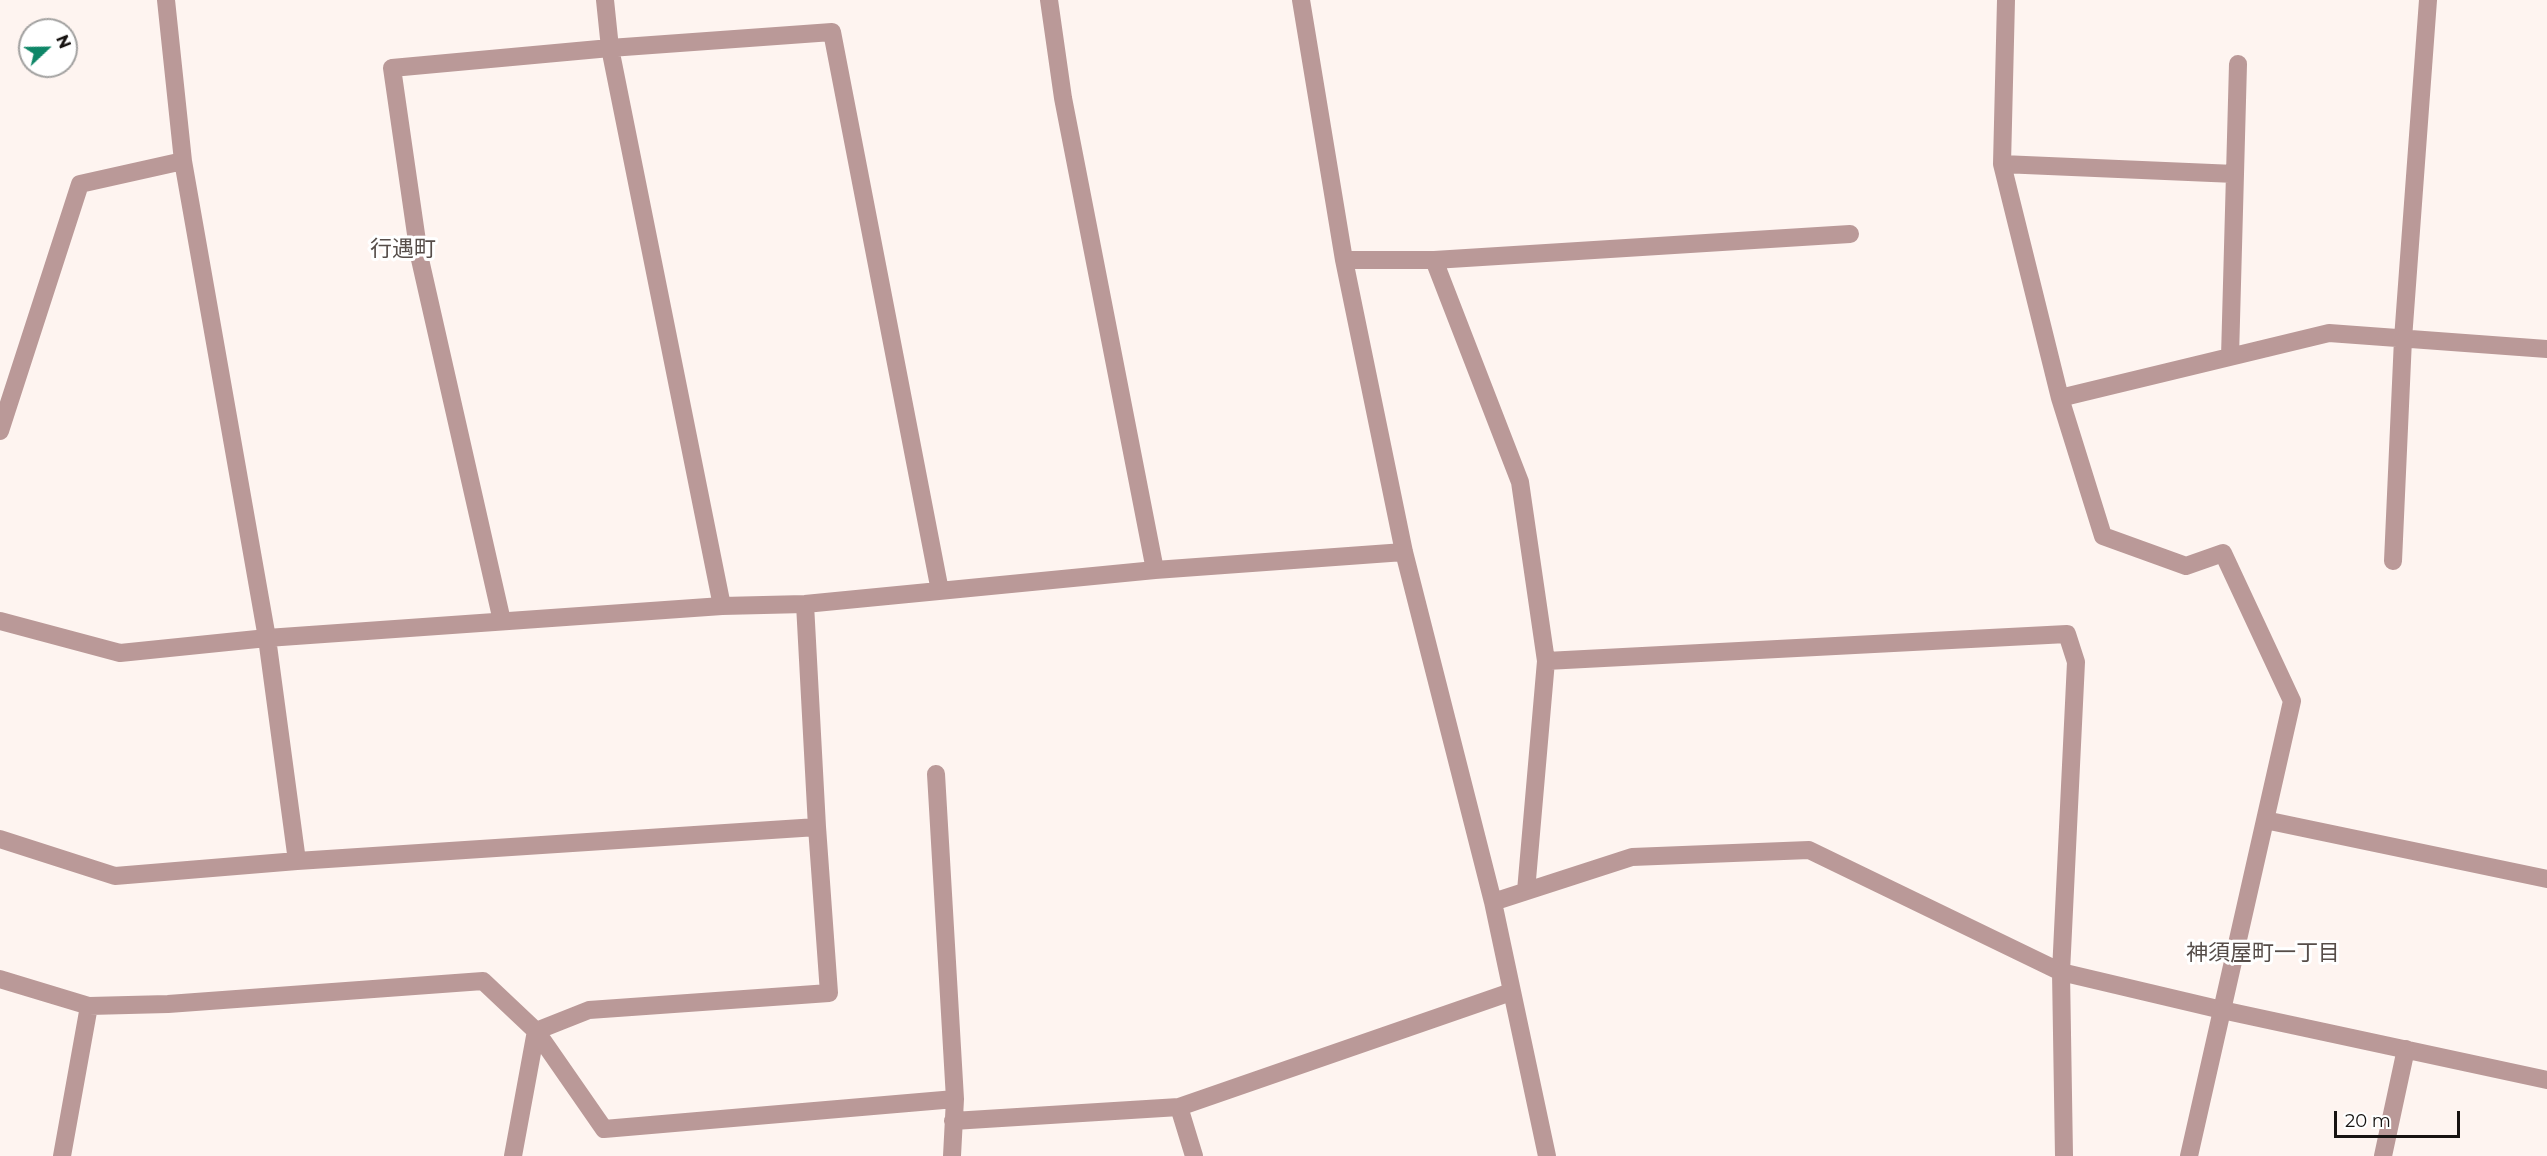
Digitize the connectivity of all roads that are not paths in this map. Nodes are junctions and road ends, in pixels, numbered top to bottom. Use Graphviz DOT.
graph roads {
  1 [pos="166,0"];
  2 [pos="605,0"];
  3 [pos="1049,0"];
  4 [pos="1301,0"];
  5 [pos="2006,0"];
  6 [pos="2427,0"];
  7 [pos="610,48"];
  8 [pos="2238,64"];
  9 [pos="183,161"];
  10 [pos="2002,164"];
  11 [pos="2235,174"];
  12 [pos="1850,234"];
  13 [pos="1344,260"];
  14 [pos="1434,260"];
  15 [pos="2403,339"];
  16 [pos="2547,350"];
  17 [pos="2230,357"];
  18 [pos="2060,398"];
  19 [pos="0,431"];
  20 [pos="1404,552"];
  21 [pos="2392,561"];
  22 [pos="1155,570"];
  23 [pos="940,591"];
  24 [pos="805,604"];
  25 [pos="722,606"];
  26 [pos="0,621"];
  27 [pos="502,621"];
  28 [pos="267,638"];
  29 [pos="1546,661"];
  30 [pos="936,774"];
  31 [pos="2265,820"];
  32 [pos="818,827"];
  33 [pos="0,839"];
  34 [pos="297,861"];
  35 [pos="2547,879"];
  36 [pos="1526,891"];
  37 [pos="1493,902"];
  38 [pos="2061,972"];
  39 [pos="0,979"];
  40 [pos="1511,992"];
  41 [pos="89,1005"];
  42 [pos="2222,1011"];
  43 [pos="536,1031"];
  44 [pos="2406,1049"];
  45 [pos="2547,1080"];
  46 [pos="955,1099"];
  47 [pos="1179,1107"];
  48 [pos="953,1121"];
  49 [pos="62,1156"];
  50 [pos="513,1156"];
  51 [pos="952,1156"];
  52 [pos="1194,1156"];
  53 [pos="1547,1156"];
  54 [pos="2064,1156"];
  55 [pos="2189,1156"];
  56 [pos="2383,1156"];
  1 -- 9 [label="street"];
  2 -- 7 [label="street"];
  3 -- 22 [label="street"];
  4 -- 13 [label="street"];
  5 -- 10 [label="street"];
  6 -- 15 [label="street"];
  7 -- 23 [label="street"];
  7 -- 25 [label="street"];
  7 -- 27 [label="street"];
  8 -- 11 [label="street"];
  9 -- 19 [label="street"];
  9 -- 28 [label="street"];
  10 -- 11 [label="street"];
  10 -- 18 [label="street"];
  11 -- 17 [label="street"];
  12 -- 14 [label="street"];
  13 -- 14 [label="street"];
  13 -- 20 [label="street"];
  14 -- 29 [label="street"];
  15 -- 16 [label="street"];
  15 -- 17 [label="street"];
  15 -- 21 [label="street"];
  17 -- 18 [label="street"];
  18 -- 31 [label="street"];
  20 -- 22 [label="street"];
  20 -- 37 [label="street"];
  22 -- 23 [label="street"];
  23 -- 24 [label="street"];
  24 -- 25 [label="street"];
  24 -- 32 [label="street"];
  25 -- 27 [label="street"];
  26 -- 28 [label="street"];
  27 -- 28 [label="street"];
  28 -- 34 [label="street"];
  29 -- 36 [label="street"];
  29 -- 38 [label="street"];
  30 -- 46 [label="street"];
  31 -- 35 [label="street"];
  31 -- 42 [label="street"];
  32 -- 34 [label="street"];
  32 -- 43 [label="street"];
  33 -- 34 [label="street"];
  36 -- 37 [label="street"];
  36 -- 38 [label="street"];
  37 -- 40 [label="street"];
  38 -- 42 [label="street"];
  38 -- 54 [label="street"];
  39 -- 41 [label="street"];
  40 -- 47 [label="street"];
  40 -- 53 [label="street"];
  41 -- 43 [label="street"];
  41 -- 49 [label="street"];
  42 -- 44 [label="street"];
  42 -- 55 [label="street"];
  43 -- 46 [label="street"];
  43 -- 50 [label="street"];
  44 -- 45 [label="street"];
  44 -- 56 [label="street"];
  46 -- 48 [label="street"];
  47 -- 48 [label="street"];
  47 -- 52 [label="street"];
  48 -- 51 [label="street"];
}
